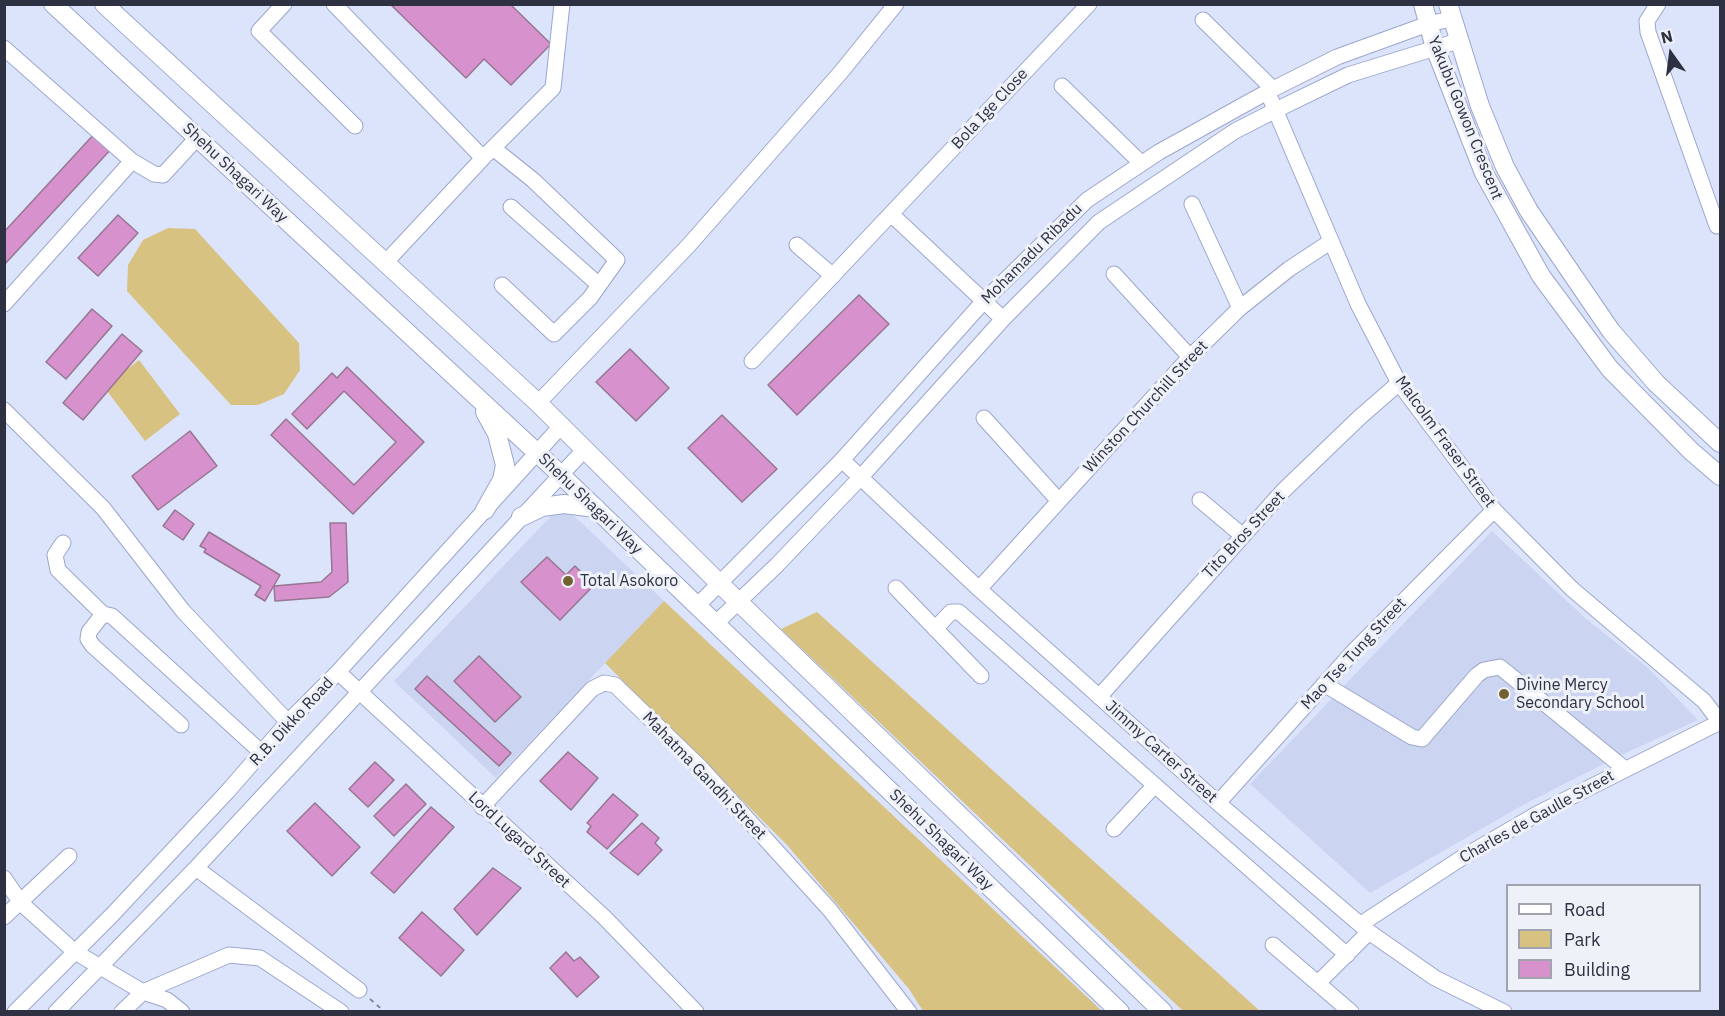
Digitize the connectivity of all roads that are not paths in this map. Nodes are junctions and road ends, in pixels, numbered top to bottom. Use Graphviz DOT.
graph roads {
  1 [pos="53,4"];
  2 [pos="104,4"];
  3 [pos="284,4"];
  4 [pos="333,4"];
  5 [pos="562,4"];
  6 [pos="896,4"];
  7 [pos="1089,4"];
  8 [pos="1423,4"];
  9 [pos="1658,4"];
  10 [pos="1450,12"];
  11 [pos="1203,20"];
  12 [pos="1428,24"];
  13 [pos="1458,41"];
  14 [pos="4,48"];
  15 [pos="1435,48"];
  16 [pos="1062,86"];
  17 [pos="1270,90"];
  18 [pos="1276,110"];
  19 [pos="355,126"];
  20 [pos="197,138"];
  21 [pos="488,153"];
  22 [pos="132,161"];
  23 [pos="1141,163"];
  24 [pos="1192,204"];
  25 [pos="511,207"];
  26 [pos="891,214"];
  27 [pos="1717,226"];
  28 [pos="1330,242"];
  29 [pos="797,245"];
  30 [pos="385,263"];
  31 [pos="1114,274"];
  32 [pos="833,276"];
  33 [pos="502,285"];
  34 [pos="599,285"];
  35 [pos="983,302"];
  36 [pos="4,304"];
  37 [pos="1240,308"];
  38 [pos="1003,319"];
  39 [pos="1190,357"];
  40 [pos="752,361"];
  41 [pos="1399,383"];
  42 [pos="475,395"];
  43 [pos="538,403"];
  44 [pos="4,410"];
  45 [pos="984,418"];
  46 [pos="562,425"];
  47 [pos="1720,443"];
  48 [pos="585,449"];
  49 [pos="537,453"];
  50 [pos="842,460"];
  51 [pos="561,475"];
  52 [pos="1720,476"];
  53 [pos="860,478"];
  54 [pos="1200,500"];
  55 [pos="1059,501"];
  56 [pos="596,508"];
  57 [pos="485,510"];
  58 [pos="1494,510"];
  59 [pos="521,517"];
  60 [pos="1243,536"];
  61 [pos="63,543"];
  62 [pos="720,584"];
  63 [pos="896,588"];
  64 [pos="979,589"];
  65 [pos="739,602"];
  66 [pos="697,606"];
  67 [pos="103,614"];
  68 [pos="715,624"];
  69 [pos="935,629"];
  70 [pos="338,672"];
  71 [pos="981,676"];
  72 [pos="1324,684"];
  73 [pos="360,689"];
  74 [pos="1099,697"];
  75 [pos="288,722"];
  76 [pos="1720,722"];
  77 [pos="181,725"];
  78 [pos="262,753"];
  79 [pos="1625,769"];
  80 [pos="1155,784"];
  81 [pos="1218,803"];
  82 [pos="482,807"];
  83 [pos="1114,829"];
  84 [pos="69,856"];
  85 [pos="196,868"];
  86 [pos="4,878"];
  87 [pos="4,896"];
  88 [pos="21,903"];
  89 [pos="4,917"];
  90 [pos="1365,928"];
  91 [pos="1273,945"];
  92 [pos="75,952"];
  93 [pos="1347,955"];
  94 [pos="100,968"];
  95 [pos="1318,983"];
  96 [pos="359,990"];
  97 [pos="143,992"];
  98 [pos="1472,1006"];
  99 [pos="15,1011"];
  100 [pos="56,1011"];
  101 [pos="122,1011"];
  102 [pos="182,1011"];
  103 [pos="341,1011"];
  104 [pos="696,1011"];
  105 [pos="909,1011"];
  106 [pos="1120,1011"];
  107 [pos="1163,1011"];
  108 [pos="1351,1011"];
  109 [pos="1504,1011"];
  1 -- 20 [label="main road, Shehu Shagari Way"];
  2 -- 30 [label="main road, Shehu Shagari Way"];
  3 -- 19 [label="street"];
  4 -- 21 [label="street"];
  5 -- 21 [label="street"];
  6 -- 43 [label="street"];
  7 -- 26 [label="street, Bola Ige Close"];
  8 -- 12 [label="main road, Yakubu Gowon Crescent"];
  9 -- 27 [label="street"];
  10 -- 12 [label="street, Mohamadu Ribadu"];
  10 -- 13 [label="main road, Yakubu Gowon Crescent"];
  11 -- 17 [label="street, Malcolm Fraser Street"];
  12 -- 15 [label="main road, Yakubu Gowon Crescent"];
  12 -- 17 [label="street, Mohamadu Ribadu"];
  13 -- 15 [label="street, Mohamadu Ribadu"];
  13 -- 47 [label="main road, Yakubu Gowon Crescent"];
  14 -- 22 [label="street"];
  15 -- 18 [label="street, Mohamadu Ribadu"];
  15 -- 52 [label="main road, Yakubu Gowon Crescent"];
  16 -- 23 [label="street"];
  17 -- 18 [label="street, Malcolm Fraser Street"];
  17 -- 23 [label="street, Mohamadu Ribadu"];
  18 -- 28 [label="street, Malcolm Fraser Street"];
  18 -- 38 [label="street, Mohamadu Ribadu"];
  20 -- 22 [label="street"];
  20 -- 42 [label="main road, Shehu Shagari Way"];
  21 -- 30 [label="street"];
  21 -- 34 [label="street"];
  22 -- 36 [label="street"];
  23 -- 35 [label="street, Mohamadu Ribadu"];
  24 -- 37 [label="street"];
  25 -- 34 [label="street"];
  26 -- 32 [label="street, Bola Ige Close"];
  26 -- 35 [label="street"];
  28 -- 37 [label="street, Winston Churchill Street"];
  28 -- 41 [label="street, Malcolm Fraser Street"];
  29 -- 32 [label="street"];
  30 -- 43 [label="main road, Shehu Shagari Way"];
  31 -- 39 [label="street"];
  32 -- 40 [label="street, Bola Ige Close"];
  33 -- 34 [label="street"];
  35 -- 38 [label="street"];
  35 -- 50 [label="street, Mohamadu Ribadu"];
  37 -- 39 [label="street, Winston Churchill Street"];
  38 -- 53 [label="street, Mohamadu Ribadu"];
  39 -- 55 [label="street, Winston Churchill Street"];
  41 -- 58 [label="street, Malcolm Fraser Street"];
  41 -- 60 [label="street, Tito Bros Street"];
  42 -- 49 [label="main road, Shehu Shagari Way"];
  42 -- 57 [label="main road"];
  43 -- 46 [label="main road, Shehu Shagari Way"];
  44 -- 75 [label="street"];
  45 -- 55 [label="street"];
  46 -- 48 [label="main road, Shehu Shagari Way"];
  46 -- 49 [label="street, R.B. Dikko Road"];
  48 -- 51 [label="street, R.B. Dikko Road"];
  48 -- 62 [label="main road, Shehu Shagari Way"];
  49 -- 51 [label="main road, Shehu Shagari Way"];
  49 -- 57 [label="street, R.B. Dikko Road"];
  50 -- 53 [label="street, Jimmy Carter Street"];
  50 -- 62 [label="street, Mohamadu Ribadu"];
  51 -- 56 [label="main road, Shehu Shagari Way"];
  51 -- 59 [label="street, R.B. Dikko Road"];
  53 -- 64 [label="street, Jimmy Carter Street"];
  53 -- 65 [label="street, Mohamadu Ribadu"];
  54 -- 60 [label="street"];
  55 -- 64 [label="street, Winston Churchill Street"];
  56 -- 59 [label="main road"];
  56 -- 66 [label="main road, Shehu Shagari Way"];
  57 -- 70 [label="street, R.B. Dikko Road"];
  58 -- 72 [label="street, Mao Tse Tung Street"];
  58 -- 76 [label="street, Malcolm Fraser Street"];
  59 -- 73 [label="street, R.B. Dikko Road"];
  60 -- 74 [label="street, Tito Bros Street"];
  61 -- 67 [label="street"];
  62 -- 65 [label="main road, Shehu Shagari Way"];
  62 -- 66 [label="street, Mohamadu Ribadu"];
  63 -- 69 [label="street"];
  64 -- 74 [label="street, Jimmy Carter Street"];
  65 -- 68 [label="street, Mohamadu Ribadu"];
  65 -- 107 [label="main road, Shehu Shagari Way"];
  66 -- 68 [label="main road, Shehu Shagari Way"];
  67 -- 77 [label="street"];
  67 -- 78 [label="street"];
  68 -- 106 [label="main road, Shehu Shagari Way"];
  69 -- 71 [label="street"];
  69 -- 80 [label="street"];
  70 -- 73 [label="street, Lord Lugard Street"];
  70 -- 75 [label="street, R.B. Dikko Road"];
  72 -- 79 [label="street"];
  72 -- 81 [label="street, Mao Tse Tung Street"];
  73 -- 82 [label="street, Lord Lugard Street"];
  73 -- 85 [label="street, R.B. Dikko Road"];
  74 -- 81 [label="street, Jimmy Carter Street"];
  75 -- 78 [label="street, R.B. Dikko Road"];
  76 -- 79 [label="street, Charles de Gaulle Street"];
  78 -- 92 [label="street, R.B. Dikko Road"];
  79 -- 90 [label="street, Charles de Gaulle Street"];
  80 -- 83 [label="street"];
  80 -- 93 [label="street"];
  81 -- 90 [label="street, Jimmy Carter Street"];
  82 -- 104 [label="street, Lord Lugard Street"];
  82 -- 105 [label="street, Mahatma Gandhi Street"];
  84 -- 88 [label="street"];
  85 -- 94 [label="street, R.B. Dikko Road"];
  85 -- 96 [label="street"];
  86 -- 88 [label="street"];
  87 -- 88 [label="street"];
  88 -- 89 [label="street"];
  88 -- 92 [label="street"];
  90 -- 93 [label="street, Charles de Gaulle Street"];
  90 -- 98 [label="street, Jimmy Carter Street"];
  91 -- 95 [label="street"];
  92 -- 94 [label="street"];
  92 -- 99 [label="street, R.B. Dikko Road"];
  93 -- 95 [label="street, Charles de Gaulle Street"];
  94 -- 97 [label="street"];
  94 -- 100 [label="street, R.B. Dikko Road"];
  95 -- 108 [label="street"];
  97 -- 101 [label="street"];
  97 -- 102 [label="street"];
  97 -- 103 [label="street"];
  98 -- 109 [label="street, Jimmy Carter Street"];
}
